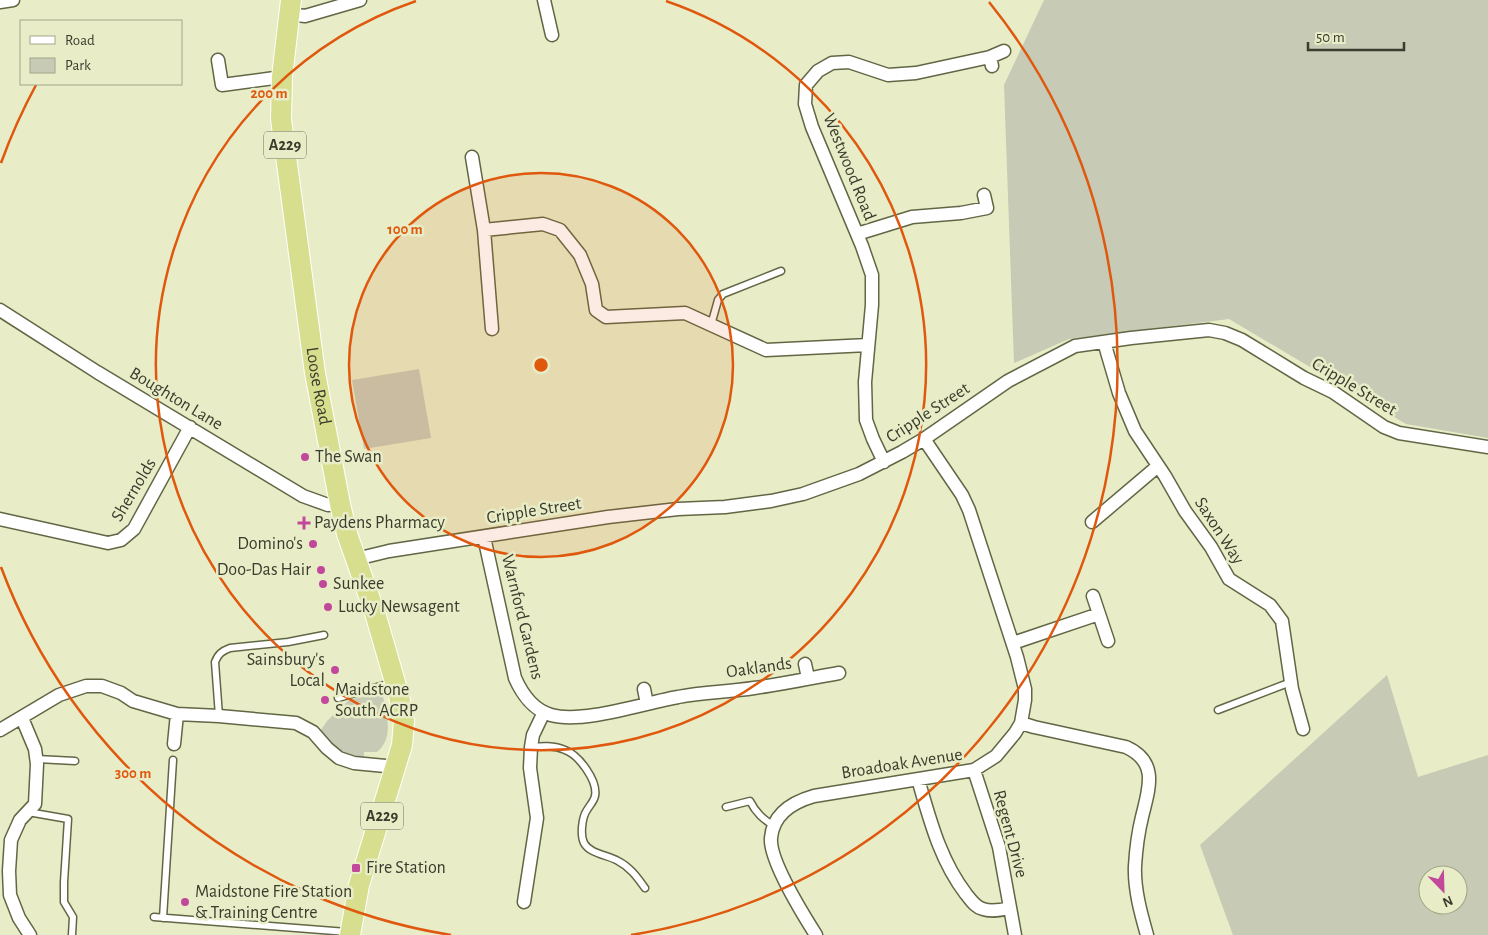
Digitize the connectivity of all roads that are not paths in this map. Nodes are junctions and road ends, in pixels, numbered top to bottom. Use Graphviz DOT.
graph roads {
  1 [pos="13,0"];
  2 [pos="360,0"];
  3 [pos="544,0"];
  4 [pos="0,2"];
  5 [pos="290,7"];
  6 [pos="552,35"];
  7 [pos="1004,51"];
  8 [pos="218,60"];
  9 [pos="282,77"];
  10 [pos="472,157"];
  11 [pos="985,202"];
  12 [pos="484,230"];
  13 [pos="857,234"];
  14 [pos="781,271"];
  15 [pos="0,310"];
  16 [pos="711,325"];
  17 [pos="492,329"];
  18 [pos="1104,342"];
  19 [pos="868,344"];
  20 [pos="190,427"];
  21 [pos="924,439"];
  22 [pos="1488,448"];
  23 [pos="884,462"];
  24 [pos="1158,466"];
  25 [pos="340,504"];
  26 [pos="0,519"];
  27 [pos="1092,522"];
  28 [pos="484,537"];
  29 [pos="356,559"];
  30 [pos="1093,596"];
  31 [pos="1099,614"];
  32 [pos="324,635"];
  33 [pos="1108,641"];
  34 [pos="1013,643"];
  35 [pos="806,664"];
  36 [pos="840,673"];
  37 [pos="808,678"];
  38 [pos="395,682"];
  39 [pos="1291,682"];
  40 [pos="644,689"];
  41 [pos="715,691"];
  42 [pos="338,698"];
  43 [pos="646,704"];
  44 [pos="1218,710"];
  45 [pos="544,712"];
  46 [pos="177,714"];
  47 [pos="218,716"];
  48 [pos="22,718"];
  49 [pos="1021,723"];
  50 [pos="1303,729"];
  51 [pos="0,730"];
  52 [pos="174,744"];
  53 [pos="531,747"];
  54 [pos="37,759"];
  55 [pos="173,760"];
  56 [pos="75,761"];
  57 [pos="396,767"];
  58 [pos="974,770"];
  59 [pos="918,780"];
  60 [pos="726,807"];
  61 [pos="27,812"];
  62 [pos="774,826"];
  63 [pos="645,888"];
  64 [pos="524,902"];
  65 [pos="1010,908"];
  66 [pos="154,917"];
  67 [pos="163,918"];
  68 [pos="350,934"];
  69 [pos="30,935"];
  70 [pos="72,935"];
  71 [pos="816,935"];
  72 [pos="1015,935"];
  73 [pos="1147,935"];
  1 -- 4 [label="street"];
  2 -- 5 [label="street"];
  3 -- 6 [label="street"];
  5 -- 9 [label="highway, Loose Road / A229"];
  7 -- 13 [label="street, Westwood Road"];
  8 -- 9 [label="street"];
  9 -- 25 [label="highway, Loose Road / A229"];
  10 -- 12 [label="street"];
  11 -- 13 [label="street"];
  12 -- 16 [label="street"];
  12 -- 17 [label="street"];
  13 -- 19 [label="street, Westwood Road"];
  14 -- 16 [label="lane"];
  15 -- 20 [label="street, Boughton Lane"];
  16 -- 19 [label="street"];
  18 -- 21 [label="street, Cripple Street"];
  18 -- 22 [label="street, Cripple Street"];
  18 -- 24 [label="street, Saxon Way"];
  19 -- 23 [label="street, Westwood Road"];
  20 -- 25 [label="street, Boughton Lane"];
  20 -- 26 [label="street, Shernolds"];
  21 -- 23 [label="street, Cripple Street"];
  21 -- 34 [label="street, Broadoak Avenue"];
  23 -- 28 [label="street, Cripple Street"];
  24 -- 27 [label="street"];
  24 -- 39 [label="street, Saxon Way"];
  25 -- 29 [label="highway, Loose Road / A229"];
  28 -- 29 [label="street, Cripple Street"];
  28 -- 45 [label="street, Warnford Gardens"];
  29 -- 38 [label="highway, Loose Road / A229"];
  30 -- 31 [label="street"];
  31 -- 33 [label="street"];
  31 -- 34 [label="street"];
  32 -- 47 [label="lane"];
  34 -- 49 [label="street, Broadoak Avenue"];
  35 -- 37 [label="street, Oaklands"];
  36 -- 37 [label="street, Oaklands"];
  37 -- 41 [label="street, Oaklands"];
  38 -- 42 [label="lane"];
  38 -- 57 [label="highway, Loose Road / A229"];
  39 -- 44 [label="lane"];
  39 -- 50 [label="street, Saxon Way"];
  40 -- 43 [label="street"];
  41 -- 43 [label="street, Warnford Gardens"];
  43 -- 45 [label="street, Warnford Gardens"];
  45 -- 53 [label="street"];
  46 -- 47 [label="street"];
  46 -- 48 [label="street"];
  46 -- 52 [label="street"];
  47 -- 57 [label="street"];
  48 -- 51 [label="street"];
  48 -- 54 [label="street"];
  49 -- 58 [label="street, Broadoak Avenue"];
  49 -- 73 [label="street"];
  53 -- 63 [label="lane"];
  53 -- 64 [label="street"];
  54 -- 56 [label="lane"];
  54 -- 61 [label="street"];
  55 -- 67 [label="lane"];
  57 -- 68 [label="highway, Loose Road / A229"];
  58 -- 59 [label="street, Broadoak Avenue"];
  58 -- 65 [label="street, Regent Drive"];
  59 -- 62 [label="street, Broadoak Avenue"];
  59 -- 65 [label="street"];
  60 -- 62 [label="lane"];
  61 -- 69 [label="street"];
  61 -- 70 [label="lane"];
  62 -- 71 [label="street"];
  65 -- 72 [label="street, Regent Drive"];
  66 -- 67 [label="lane"];
  67 -- 68 [label="lane"];
}
